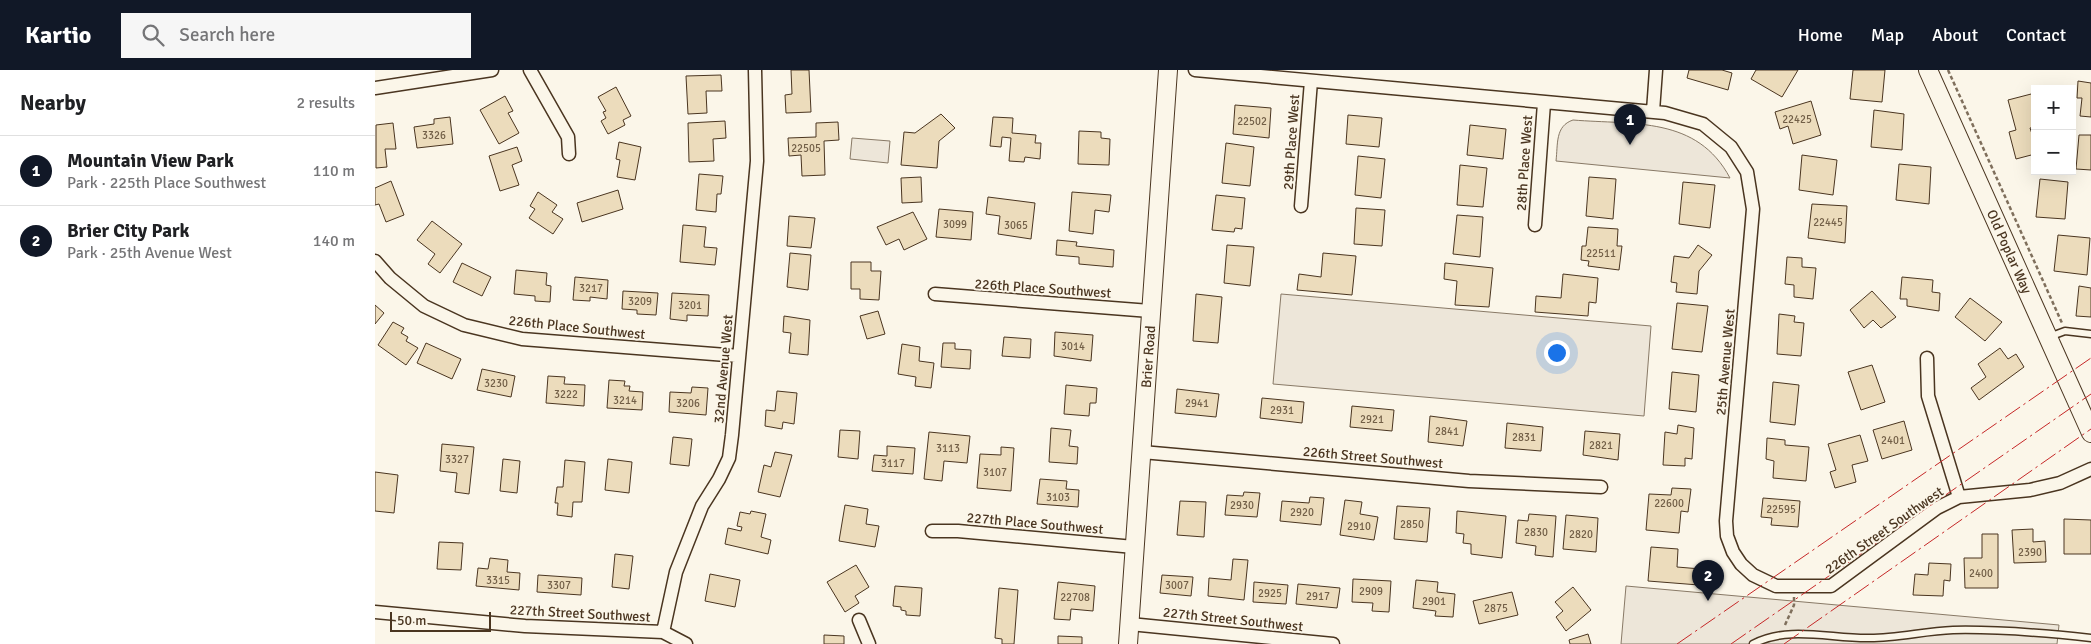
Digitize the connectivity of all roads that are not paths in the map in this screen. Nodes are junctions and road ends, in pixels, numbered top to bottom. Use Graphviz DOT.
graph roads {
  1 [pos="492,70"];
  2 [pos="530,70"];
  3 [pos="755,70"];
  4 [pos="1168,70"];
  5 [pos="1195,70"];
  6 [pos="1656,70"];
  7 [pos="1928,70"];
  8 [pos="1311,81"];
  9 [pos="375,88"];
  10 [pos="1543,103"];
  11 [pos="1653,111"];
  12 [pos="569,154"];
  13 [pos="1301,206"];
  14 [pos="1535,225"];
  15 [pos="375,261"];
  16 [pos="935,294"];
  17 [pos="1150,311"];
  18 [pos="2091,334"];
  19 [pos="2048,337"];
  20 [pos="739,356"];
  21 [pos="1927,358"];
  22 [pos="2091,433"];
  23 [pos="1142,452"];
  24 [pos="2091,470"];
  25 [pos="1601,487"];
  26 [pos="1959,497"];
  27 [pos="932,531"];
  28 [pos="1134,547"];
  29 [pos="1753,575"];
  30 [pos="375,612"];
  31 [pos="859,620"];
  32 [pos="1130,624"];
  33 [pos="663,632"];
  34 [pos="2091,638"];
  35 [pos="686,644"];
  36 [pos="869,644"];
  37 [pos="1128,644"];
  38 [pos="1333,644"];
  39 [pos="1753,644"];
  1 -- 9 [label="street"];
  2 -- 12 [label="street"];
  3 -- 20 [label="street, 32nd Avenue West"];
  4 -- 17 [label="main road, Brier Road"];
  5 -- 8 [label="street, 25th Avenue West"];
  6 -- 11 [label="street"];
  7 -- 19 [label="main road, Old Poplar Way"];
  8 -- 10 [label="street, 25th Avenue West"];
  8 -- 13 [label="street, 29th Place West"];
  10 -- 11 [label="street, 25th Avenue West"];
  10 -- 14 [label="street, 28th Place West"];
  11 -- 29 [label="street, 25th Avenue West"];
  15 -- 20 [label="street, 226th Place Southwest"];
  16 -- 17 [label="street, 226th Place Southwest"];
  17 -- 23 [label="main road, Brier Road"];
  18 -- 19 [label="lane"];
  19 -- 22 [label="main road, Old Poplar Way"];
  20 -- 33 [label="street, 32nd Avenue West"];
  21 -- 26 [label="street"];
  23 -- 25 [label="street, 226th Street Southwest"];
  23 -- 28 [label="main road, Brier Road"];
  24 -- 26 [label="street, 226th Street Southwest"];
  26 -- 29 [label="street, 226th Street Southwest"];
  27 -- 28 [label="street, 227th Place Southwest"];
  28 -- 32 [label="main road, Brier Road"];
  30 -- 33 [label="street, 227th Street Southwest"];
  31 -- 36 [label="street"];
  32 -- 37 [label="main road, Brier Road"];
  32 -- 38 [label="street, 227th Street Southwest"];
  33 -- 35 [label="street"];
  34 -- 39 [label="lane"];
}
